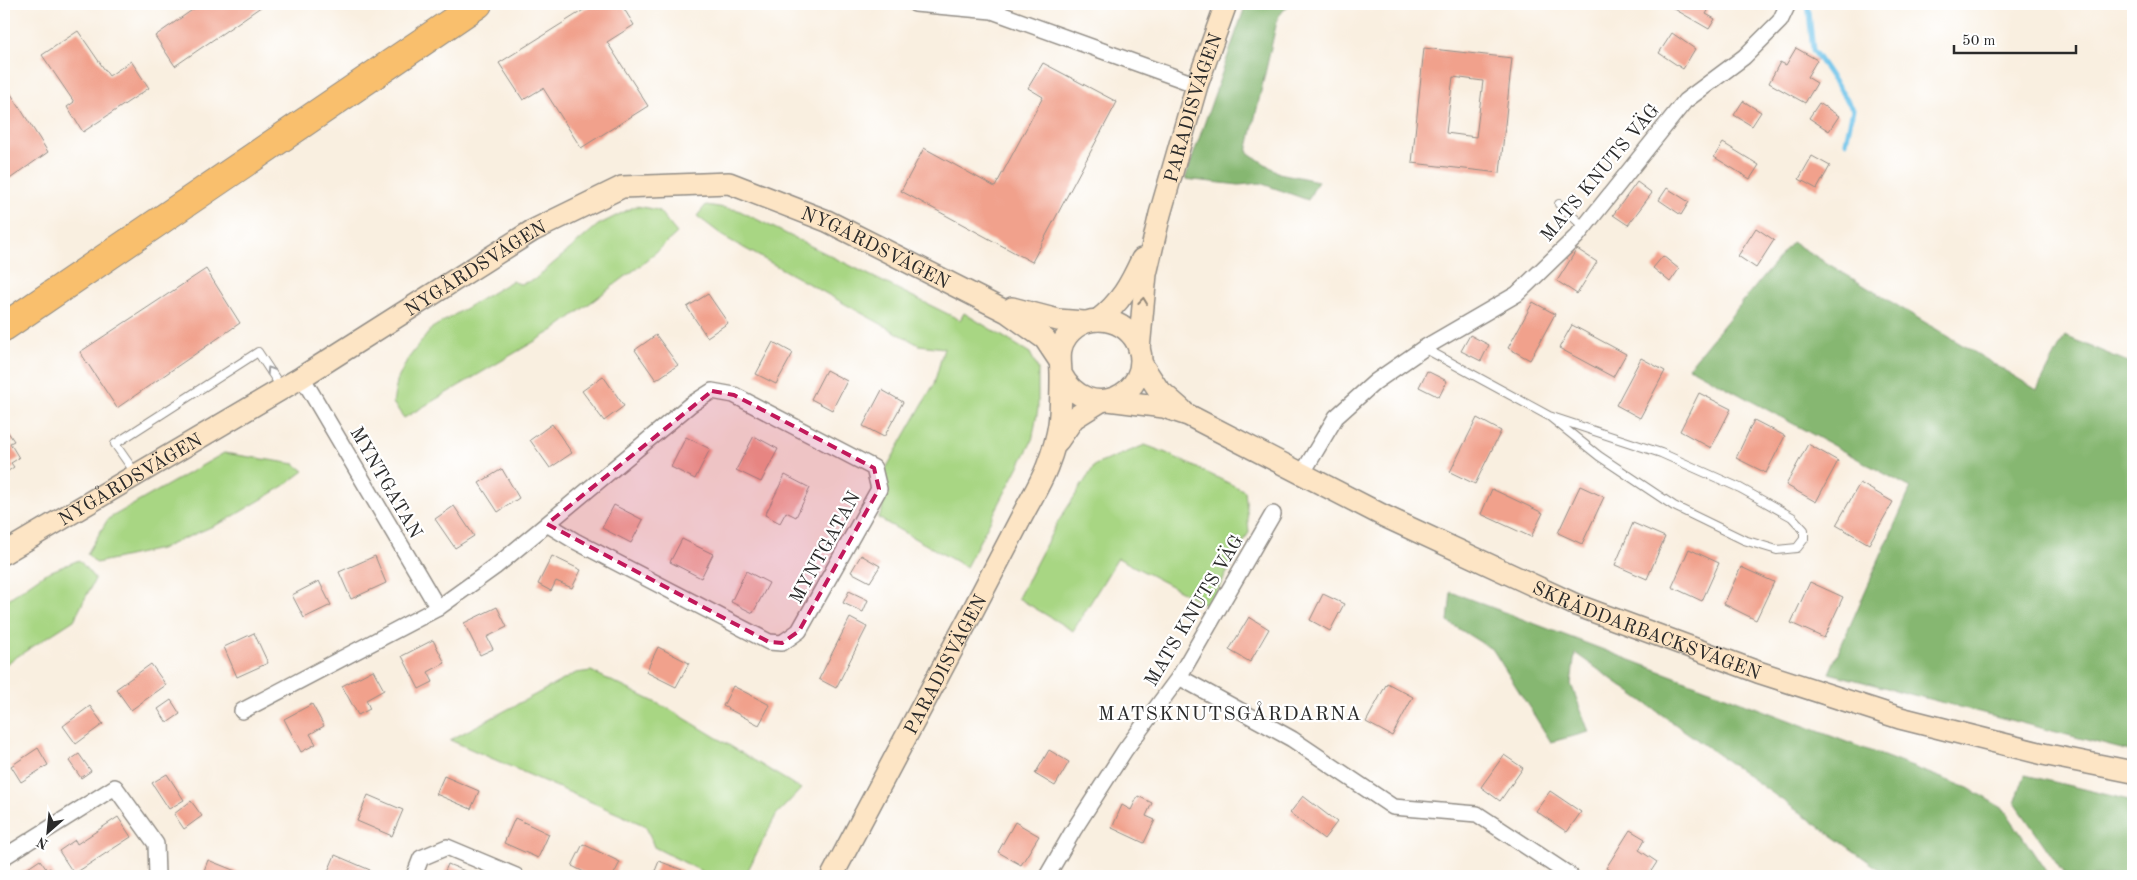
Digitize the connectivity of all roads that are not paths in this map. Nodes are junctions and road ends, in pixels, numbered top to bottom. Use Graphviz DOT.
graph roads {
  1 [pos="448,4"];
  2 [pos="478,4"];
  3 [pos="915,4"];
  4 [pos="1226,4"];
  5 [pos="1788,4"];
  6 [pos="940,5"];
  7 [pos="1197,85"];
  8 [pos="1559,204"];
  9 [pos="1160,214"];
  10 [pos="1584,227"];
  11 [pos="980,298"];
  12 [pos="4,307"];
  13 [pos="1091,321"];
  14 [pos="4,327"];
  15 [pos="1424,348"];
  16 [pos="1140,356"];
  17 [pos="1060,367"];
  18 [pos="302,377"];
  19 [pos="282,388"];
  20 [pos="1105,401"];
  21 [pos="1188,415"];
  22 [pos="1550,416"];
  23 [pos="1053,450"];
  24 [pos="136,474"];
  25 [pos="1302,474"];
  26 [pos="1273,514"];
  27 [pos="547,524"];
  28 [pos="4,553"];
  29 [pos="438,608"];
  30 [pos="1179,677"];
  31 [pos="242,711"];
  32 [pos="2133,772"];
  33 [pos="4,857"];
  34 [pos="157,876"];
  35 [pos="414,876"];
  36 [pos="516,876"];
  37 [pos="832,876"];
  38 [pos="1047,876"];
  39 [pos="1571,876"];
  1 -- 12 [label="highway"];
  2 -- 14 [label="highway"];
  3 -- 6 [label="street"];
  4 -- 7 [label="street, PARADISVÄGEN"];
  5 -- 10 [label="street, MATS KNUTS VÄG"];
  6 -- 7 [label="street"];
  7 -- 9 [label="street, PARADISVÄGEN"];
  8 -- 10 [label="lane"];
  9 -- 13 [label="street, PARADISVÄGEN"];
  16 -- 9 [label="street, PARADISVÄGEN, one-way"];
  10 -- 15 [label="street, MATS KNUTS VÄG"];
  11 -- 13 [label="street, NYGÅRDSVÄGEN"];
  11 -- 17 [label="street, NYGÅRDSVÄGEN"];
  11 -- 18 [label="street, NYGÅRDSVÄGEN"];
  13 -- 16 [label="street"];
  13 -- 17 [label="street"];
  15 -- 22 [label="lane"];
  15 -- 25 [label="street, MATS KNUTS VÄG"];
  16 -- 20 [label="street"];
  16 -- 21 [label="street, SKRÄDDARBACKSVÄGEN"];
  17 -- 20 [label="street"];
  17 -- 23 [label="street, PARADISVÄGEN"];
  18 -- 19 [label="street, NYGÅRDSVÄGEN"];
  18 -- 29 [label="street, MYNTGATAN"];
  19 -- 24 [label="street, NYGÅRDSVÄGEN"];
  19 -- 24 [label="lane, one-way"];
  20 -- 21 [label="street, SKRÄDDARBACKSVÄGEN"];
  20 -- 23 [label="street, PARADISVÄGEN"];
  21 -- 25 [label="street, SKRÄDDARBACKSVÄGEN"];
  22 -- 22 [label="lane"];
  23 -- 37 [label="street, PARADISVÄGEN"];
  24 -- 28 [label="street, NYGÅRDSVÄGEN"];
  25 -- 32 [label="street, SKRÄDDARBACKSVÄGEN"];
  26 -- 30 [label="street, MATS KNUTS VÄG"];
  27 -- 27 [label="street, MYNTGATAN"];
  27 -- 29 [label="street, MYNTGATAN"];
  29 -- 31 [label="street, MYNTGATAN"];
  30 -- 38 [label="street, MATS KNUTS VÄG"];
  30 -- 39 [label="street"];
  33 -- 34 [label="street"];
  35 -- 36 [label="street"];
}
